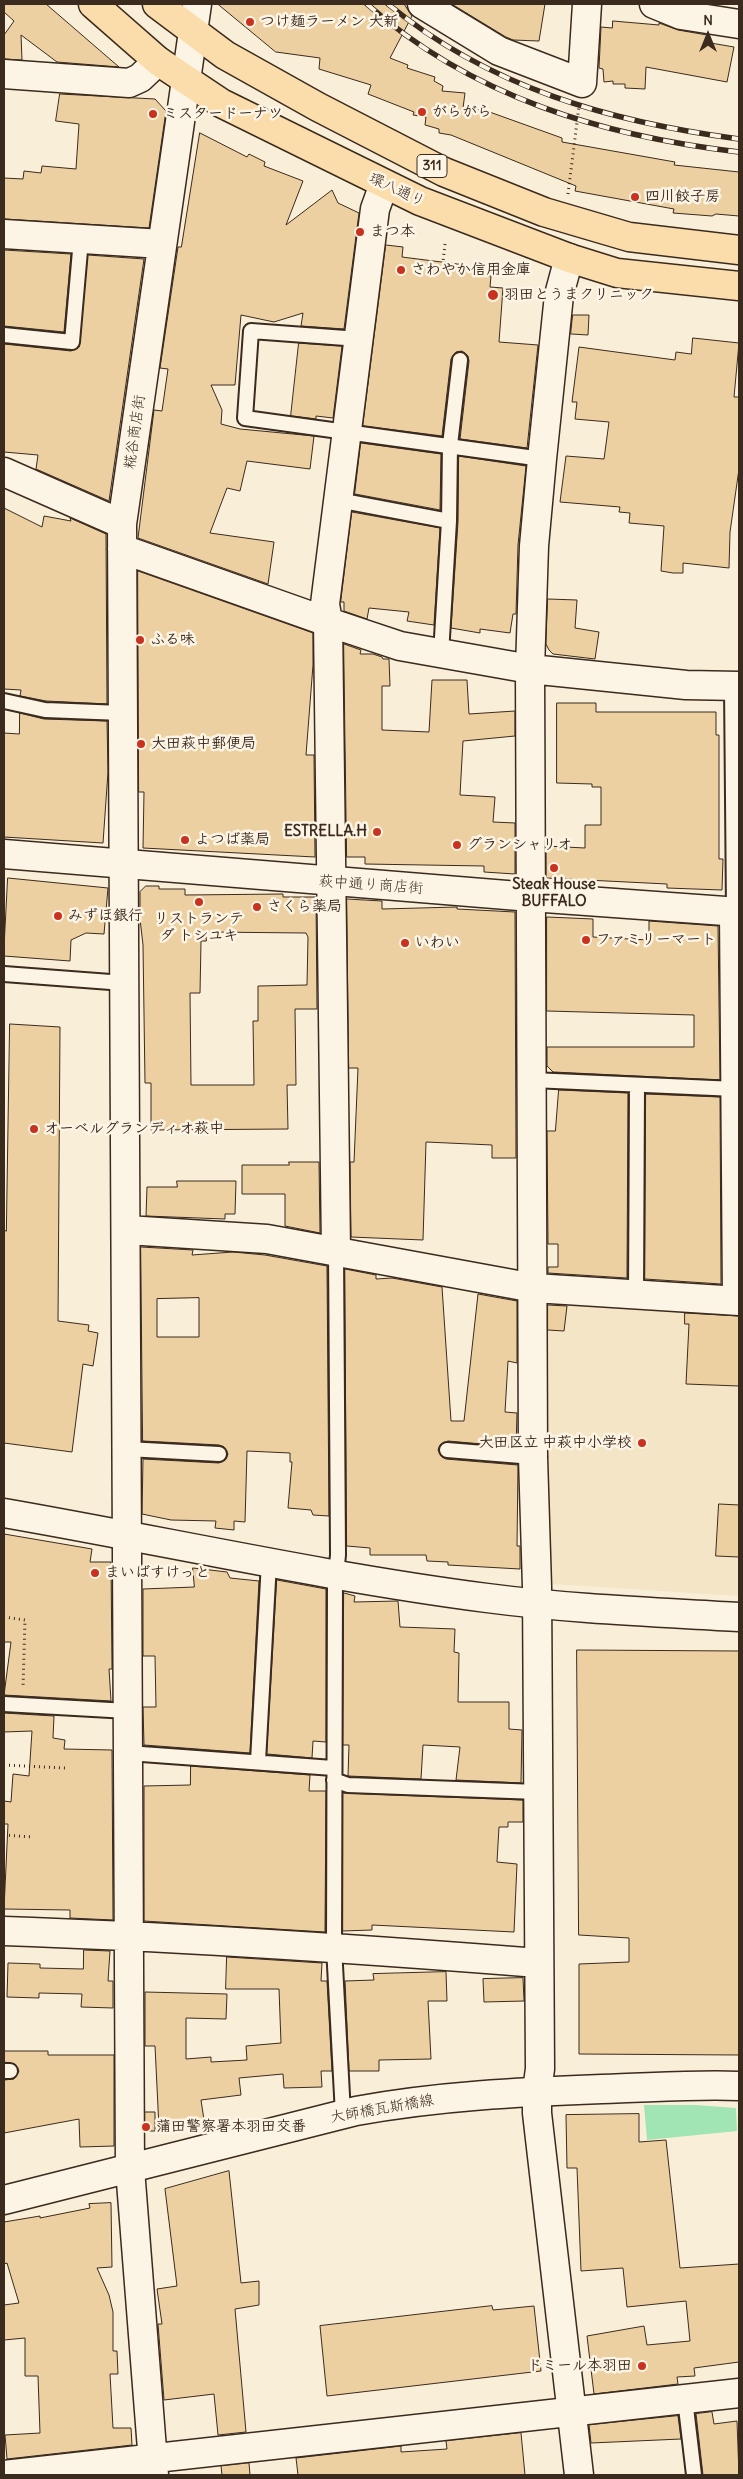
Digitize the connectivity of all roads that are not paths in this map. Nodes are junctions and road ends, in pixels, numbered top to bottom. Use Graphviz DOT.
graph roads {
  1 [pos="93,4"];
  2 [pos="157,4"];
  3 [pos="197,4"];
  4 [pos="422,4"];
  5 [pos="587,4"];
  6 [pos="656,4"];
  7 [pos="739,24"];
  8 [pos="194,34"];
  9 [pos="158,61"];
  10 [pos="4,74"];
  11 [pos="187,81"];
  12 [pos="384,184"];
  13 [pos="4,234"];
  14 [pos="81,239"];
  15 [pos="162,244"];
  16 [pos="739,250"];
  17 [pos="569,258"];
  18 [pos="739,286"];
  19 [pos="4,335"];
  20 [pos="359,339"];
  21 [pos="460,360"];
  22 [pos="348,432"];
  23 [pos="450,445"];
  24 [pos="542,459"];
  25 [pos="4,472"];
  26 [pos="338,500"];
  27 [pos="449,521"];
  28 [pos="122,537"];
  29 [pos="328,622"];
  30 [pos="441,654"];
  31 [pos="530,669"];
  32 [pos="736,686"];
  33 [pos="4,701"];
  34 [pos="122,713"];
  35 [pos="4,854"];
  36 [pos="123,854"];
  37 [pos="331,881"];
  38 [pos="531,897"];
  39 [pos="736,912"];
  40 [pos="4,974"];
  41 [pos="124,983"];
  42 [pos="532,1080"];
  43 [pos="737,1083"];
  44 [pos="637,1086"];
  45 [pos="738,1176"];
  46 [pos="127,1230"];
  47 [pos="336,1251"];
  48 [pos="534,1288"];
  49 [pos="636,1295"];
  50 [pos="738,1301"];
  51 [pos="127,1449"];
  52 [pos="447,1450"];
  53 [pos="219,1454"];
  54 [pos="533,1457"];
  55 [pos="4,1513"];
  56 [pos="127,1534"];
  57 [pos="269,1562"];
  58 [pos="336,1574"];
  59 [pos="537,1604"];
  60 [pos="739,1617"];
  61 [pos="4,1704"];
  62 [pos="128,1710"];
  63 [pos="128,1753"];
  64 [pos="258,1761"];
  65 [pos="334,1774"];
  66 [pos="538,1792"];
  67 [pos="4,1931"];
  68 [pos="129,1935"];
  69 [pos="334,1947"];
  70 [pos="538,1963"];
  71 [pos="739,2086"];
  72 [pos="537,2091"];
  73 [pos="343,2114"];
  74 [pos="130,2169"];
  75 [pos="4,2200"];
  76 [pos="739,2393"];
  77 [pos="685,2399"];
  78 [pos="572,2411"];
  79 [pos="153,2466"];
  80 [pos="4,2475"];
  81 [pos="579,2475"];
  82 [pos="694,2475"];
  1 -- 9 [label="main road, 環八通り / 311"];
  2 -- 8 [label="main road, 311"];
  3 -- 8 [label="street, 糀谷商店街"];
  4 -- 5 [label="street"];
  6 -- 7 [label="street"];
  8 -- 11 [label="street, 糀谷商店街"];
  8 -- 16 [label="main road, 311"];
  9 -- 10 [label="street"];
  9 -- 11 [label="main road, 環八通り / 311"];
  11 -- 12 [label="main road, 環八通り / 311"];
  11 -- 15 [label="street, 糀谷商店街"];
  12 -- 17 [label="main road, 環八通り / 311"];
  12 -- 20 [label="street"];
  13 -- 14 [label="street"];
  14 -- 15 [label="street"];
  14 -- 19 [label="lane"];
  15 -- 28 [label="street, 糀谷商店街"];
  17 -- 18 [label="main road, 環八通り / 311"];
  17 -- 24 [label="street"];
  20 -- 22 [label="street"];
  20 -- 22 [label="lane"];
  21 -- 23 [label="lane"];
  22 -- 23 [label="lane"];
  22 -- 26 [label="street"];
  23 -- 24 [label="lane"];
  23 -- 27 [label="lane"];
  24 -- 31 [label="street"];
  25 -- 28 [label="street"];
  26 -- 27 [label="lane"];
  26 -- 29 [label="street"];
  27 -- 30 [label="lane"];
  28 -- 29 [label="street"];
  28 -- 34 [label="street, 糀谷商店街"];
  29 -- 30 [label="street"];
  29 -- 37 [label="street"];
  30 -- 31 [label="street"];
  31 -- 32 [label="street"];
  31 -- 38 [label="street"];
  32 -- 39 [label="lane"];
  33 -- 34 [label="lane"];
  34 -- 36 [label="street, 糀谷商店街"];
  35 -- 36 [label="street, 萩中通り商店街"];
  36 -- 37 [label="street, 萩中通り商店街"];
  36 -- 41 [label="street, 糀谷商店街"];
  37 -- 38 [label="street, 萩中通り商店街"];
  37 -- 47 [label="street"];
  38 -- 39 [label="street, 萩中通り商店街"];
  38 -- 42 [label="street"];
  39 -- 43 [label="street"];
  40 -- 41 [label="lane"];
  41 -- 46 [label="street, 糀谷商店街"];
  42 -- 44 [label="lane"];
  42 -- 48 [label="street"];
  43 -- 44 [label="lane"];
  43 -- 45 [label="street"];
  44 -- 49 [label="lane"];
  45 -- 50 [label="street"];
  46 -- 47 [label="street"];
  46 -- 51 [label="street, 糀谷商店街"];
  47 -- 48 [label="street"];
  47 -- 58 [label="lane"];
  48 -- 49 [label="street"];
  48 -- 54 [label="street"];
  49 -- 50 [label="street"];
  51 -- 53 [label="lane"];
  51 -- 56 [label="street, 糀谷商店街"];
  52 -- 54 [label="lane"];
  54 -- 59 [label="street"];
  55 -- 56 [label="street"];
  56 -- 57 [label="street"];
  56 -- 62 [label="street, 糀谷商店街"];
  57 -- 58 [label="street"];
  57 -- 64 [label="lane"];
  58 -- 59 [label="street"];
  58 -- 65 [label="lane"];
  59 -- 60 [label="street"];
  59 -- 66 [label="street"];
  61 -- 62 [label="lane"];
  62 -- 63 [label="street, 糀谷商店街"];
  63 -- 64 [label="lane"];
  63 -- 68 [label="street, 糀谷商店街"];
  64 -- 65 [label="lane"];
  65 -- 66 [label="lane"];
  65 -- 69 [label="lane"];
  66 -- 70 [label="street"];
  67 -- 68 [label="street"];
  68 -- 69 [label="street"];
  68 -- 74 [label="street, 糀谷商店街"];
  69 -- 70 [label="street"];
  69 -- 73 [label="lane"];
  70 -- 72 [label="street"];
  71 -- 72 [label="street, 大師橋瓦斯橋線"];
  72 -- 73 [label="street, 大師橋瓦斯橋線"];
  72 -- 78 [label="street"];
  73 -- 74 [label="street, 大師橋瓦斯橋線"];
  74 -- 75 [label="street, 大師橋瓦斯橋線"];
  74 -- 79 [label="street, 糀谷商店街"];
  76 -- 77 [label="street"];
  77 -- 78 [label="street"];
  77 -- 82 [label="lane"];
  78 -- 79 [label="street"];
  78 -- 81 [label="street"];
  79 -- 80 [label="street"];
}
